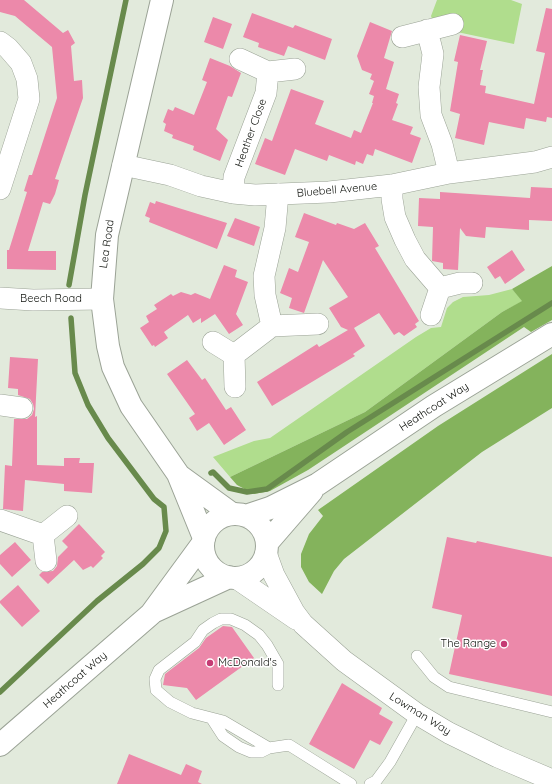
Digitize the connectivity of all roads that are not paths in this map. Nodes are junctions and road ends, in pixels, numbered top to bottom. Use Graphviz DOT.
graph roads {
  1 [pos="162,0"];
  2 [pos="453,24"];
  3 [pos="427,30"];
  4 [pos="402,37"];
  5 [pos="0,42"];
  6 [pos="240,59"];
  7 [pos="295,69"];
  8 [pos="268,72"];
  9 [pos="552,157"];
  10 [pos="123,165"];
  11 [pos="449,173"];
  12 [pos="392,184"];
  13 [pos="0,189"];
  14 [pos="233,193"];
  15 [pos="278,194"];
  16 [pos="472,283"];
  17 [pos="440,288"];
  18 [pos="0,298"];
  19 [pos="102,299"];
  20 [pos="431,315"];
  21 [pos="318,324"];
  22 [pos="272,326"];
  23 [pos="552,334"];
  24 [pos="213,342"];
  25 [pos="234,354"];
  26 [pos="235,387"];
  27 [pos="0,405"];
  28 [pos="22,408"];
  29 [pos="178,474"];
  30 [pos="318,484"];
  31 [pos="239,515"];
  32 [pos="67,516"];
  33 [pos="0,520"];
  34 [pos="43,535"];
  35 [pos="204,540"];
  36 [pos="267,548"];
  37 [pos="46,561"];
  38 [pos="232,578"];
  39 [pos="150,614"];
  40 [pos="303,624"];
  41 [pos="417,656"];
  42 [pos="278,685"];
  43 [pos="552,712"];
  44 [pos="416,714"];
  45 [pos="0,745"];
  46 [pos="552,780"];
  47 [pos="351,784"];
  48 [pos="370,784"];
  1 -- 10 [label="main road, Lea Road"];
  2 -- 3 [label="street"];
  3 -- 4 [label="street"];
  3 -- 11 [label="street"];
  5 -- 13 [label="street"];
  6 -- 8 [label="street"];
  7 -- 8 [label="street"];
  8 -- 14 [label="street, Heather Close"];
  9 -- 11 [label="street, Bluebell Avenue"];
  10 -- 14 [label="street, Bluebell Avenue"];
  10 -- 19 [label="main road, Lea Road"];
  11 -- 12 [label="street, Bluebell Avenue"];
  12 -- 15 [label="street, Bluebell Avenue"];
  12 -- 17 [label="street"];
  14 -- 15 [label="street, Bluebell Avenue"];
  15 -- 22 [label="street"];
  16 -- 17 [label="street"];
  17 -- 20 [label="street"];
  18 -- 19 [label="street, Beech Road"];
  19 -- 29 [label="main road, Lea Road"];
  21 -- 22 [label="street"];
  22 -- 25 [label="street"];
  23 -- 30 [label="main road, Heathcoat Way"];
  24 -- 25 [label="street"];
  25 -- 26 [label="street"];
  27 -- 28 [label="street"];
  29 -- 31 [label="main road, Lea Road"];
  29 -- 35 [label="main road, Lea Road"];
  30 -- 31 [label="main road, Heathcoat Way"];
  30 -- 36 [label="main road, Heathcoat Way"];
  31 -- 35 [label="main road"];
  31 -- 36 [label="main road"];
  32 -- 34 [label="street"];
  33 -- 34 [label="street"];
  34 -- 37 [label="street"];
  35 -- 38 [label="main road"];
  35 -- 39 [label="main road, Heathcoat Way"];
  36 -- 38 [label="main road"];
  36 -- 40 [label="street, Lowman Way"];
  38 -- 39 [label="main road, Heathcoat Way"];
  38 -- 40 [label="street, Lowman Way"];
  39 -- 45 [label="main road, Heathcoat Way"];
  40 -- 44 [label="street, Lowman Way"];
  41 -- 43 [label="lane"];
  42 -- 47 [label="lane"];
  44 -- 46 [label="street, Lowman Way"];
  44 -- 48 [label="lane"];
}
